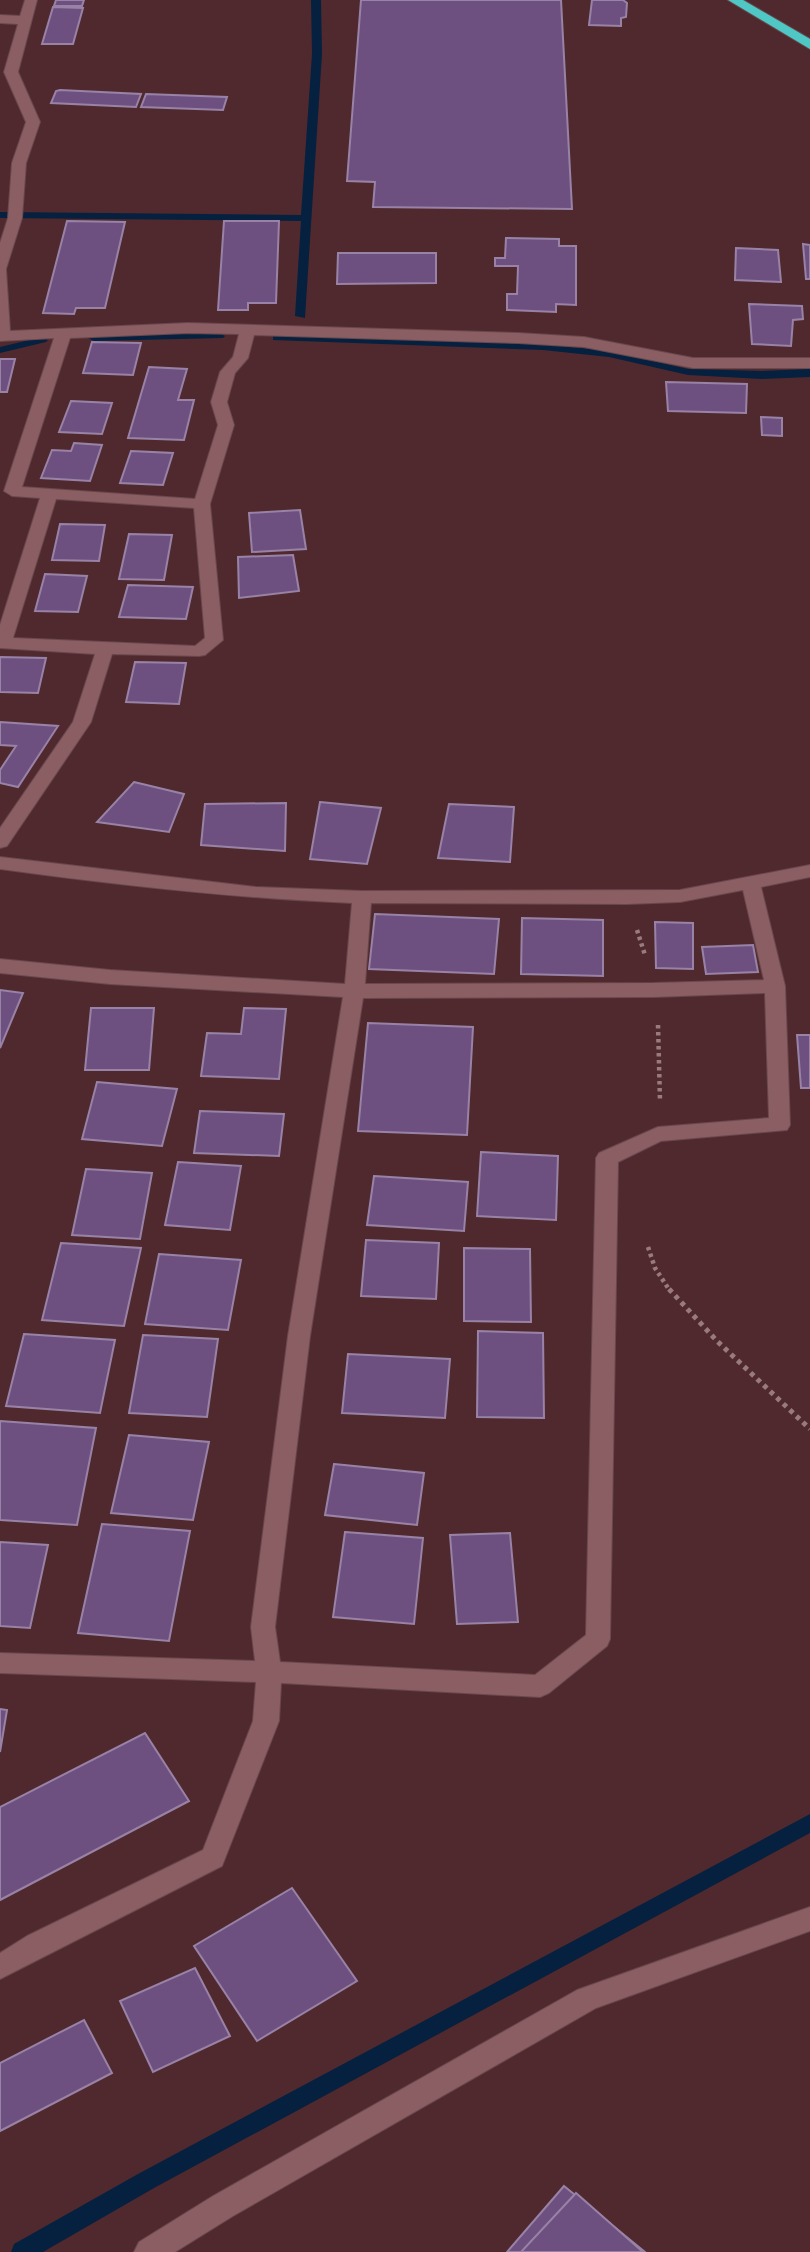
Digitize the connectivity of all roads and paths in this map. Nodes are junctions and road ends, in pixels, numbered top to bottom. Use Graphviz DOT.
graph roads {
  1 [pos="31,0"];
  2 [pos="734,0"];
  3 [pos="0,19"];
  4 [pos="25,20"];
  5 [pos="810,45"];
  6 [pos="0,270"];
  7 [pos="247,331"];
  8 [pos="64,332"];
  9 [pos="1,336"];
  10 [pos="810,363"];
  11 [pos="6,491"];
  12 [pos="49,494"];
  13 [pos="202,504"];
  14 [pos="2,643"];
  15 [pos="105,649"];
  16 [pos="0,842"];
  17 [pos="0,863"];
  18 [pos="810,871"];
  19 [pos="751,883"];
  20 [pos="362,897"];
  21 [pos="627,898"];
  22 [pos="0,966"];
  23 [pos="775,986"];
  24 [pos="654,990"];
  25 [pos="354,991"];
  26 [pos="658,1134"];
  27 [pos="647,1243"];
  28 [pos="810,1429"];
  29 [pos="0,1663"];
  30 [pos="269,1672"];
  31 [pos="810,1919"];
  32 [pos="0,1967"];
  33 [pos="149,2252"];
  1 -- 4 [label="street"];
  2 -- 5 [label="highway"];
  3 -- 4 [label="street"];
  4 -- 6 [label="street"];
  6 -- 9 [label="street"];
  7 -- 8 [label="street"];
  7 -- 10 [label="street"];
  7 -- 13 [label="street"];
  8 -- 9 [label="street"];
  8 -- 11 [label="street"];
  11 -- 12 [label="street"];
  12 -- 13 [label="street"];
  12 -- 14 [label="street"];
  13 -- 15 [label="street"];
  14 -- 15 [label="street"];
  15 -- 16 [label="street"];
  17 -- 20 [label="street"];
  18 -- 19 [label="street"];
  19 -- 21 [label="street"];
  19 -- 23 [label="street"];
  20 -- 21 [label="street"];
  20 -- 25 [label="street"];
  21 -- 24 [label="path"];
  22 -- 25 [label="street"];
  23 -- 24 [label="street"];
  23 -- 26 [label="street"];
  24 -- 25 [label="street"];
  24 -- 26 [label="path"];
  25 -- 30 [label="street"];
  26 -- 30 [label="street"];
  27 -- 28 [label="path"];
  29 -- 30 [label="street"];
  30 -- 32 [label="street"];
  31 -- 33 [label="street"];
}
